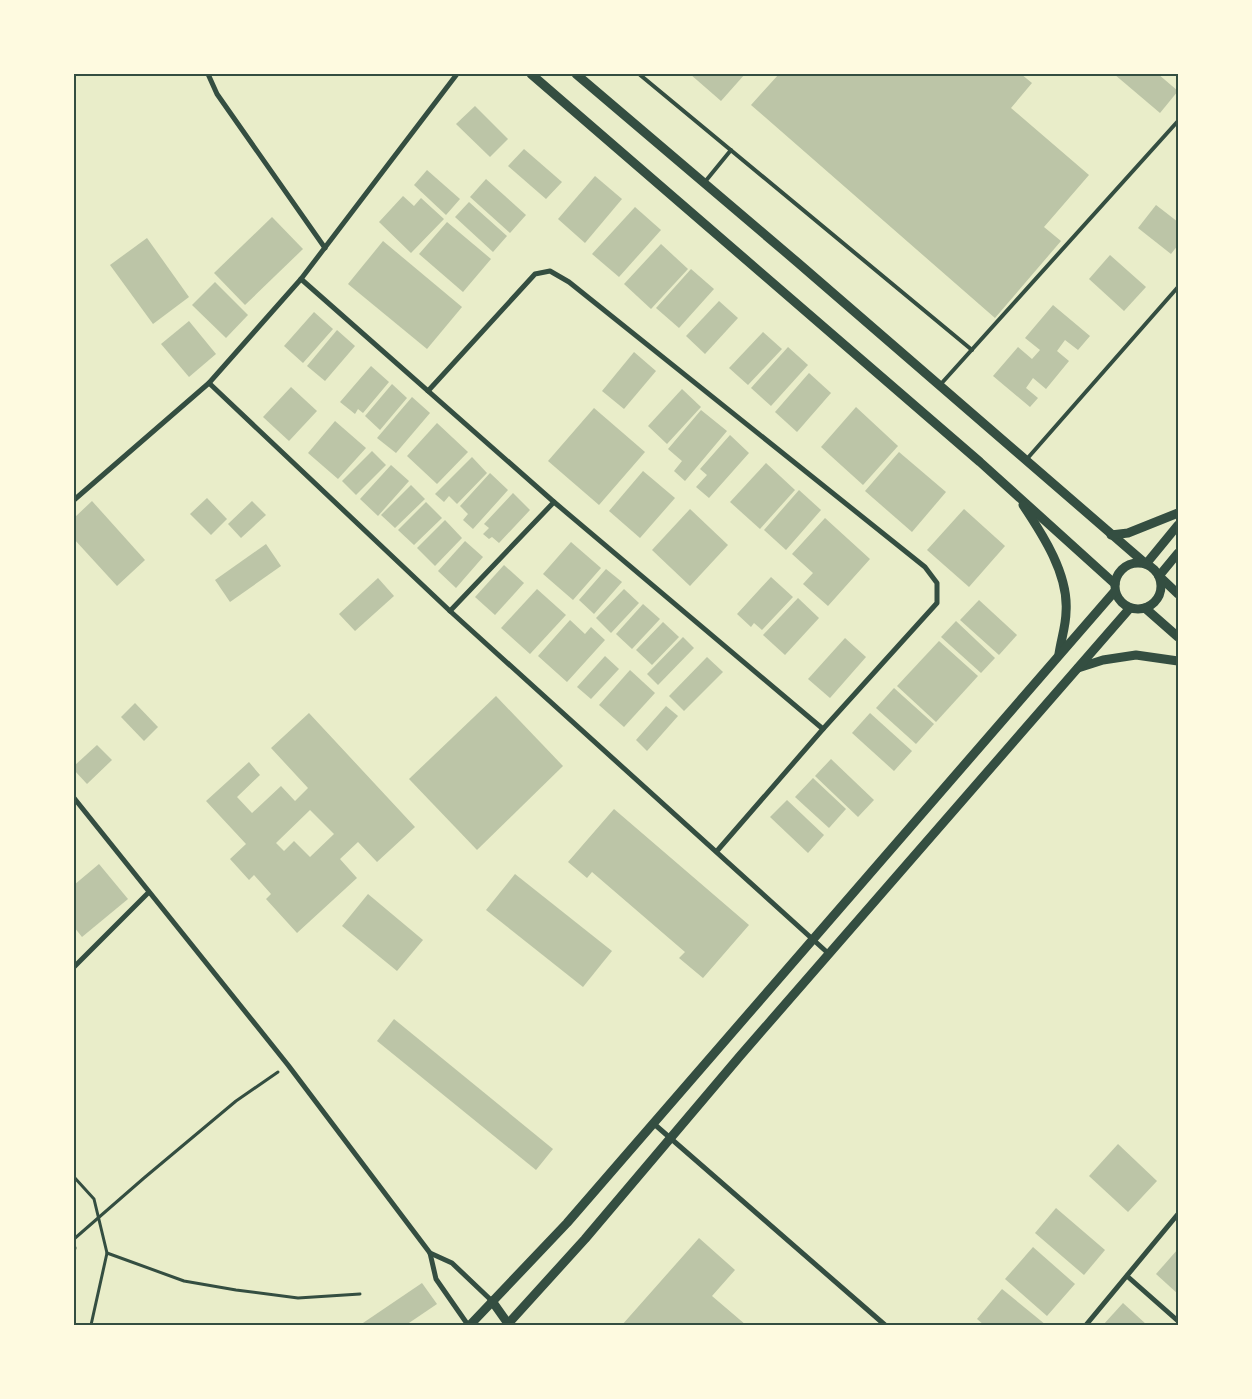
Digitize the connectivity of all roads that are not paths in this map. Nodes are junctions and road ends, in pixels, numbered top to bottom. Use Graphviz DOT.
graph roads {
  1 [pos="208,74"];
  2 [pos="457,74"];
  3 [pos="531,74"];
  4 [pos="576,74"];
  5 [pos="639,74"];
  6 [pos="1178,121"];
  7 [pos="731,150"];
  8 [pos="704,183"];
  9 [pos="324,248"];
  10 [pos="301,279"];
  11 [pos="1178,287"];
  12 [pos="972,350"];
  13 [pos="209,383"];
  14 [pos="940,386"];
  15 [pos="428,391"];
  16 [pos="1025,460"];
  17 [pos="1014,492"];
  18 [pos="74,500"];
  19 [pos="554,502"];
  20 [pos="1178,513"];
  21 [pos="1178,525"];
  22 [pos="1111,535"];
  23 [pos="1178,554"];
  24 [pos="1146,564"];
  25 [pos="1159,576"];
  26 [pos="1115,588"];
  27 [pos="1178,594"];
  28 [pos="1130,608"];
  29 [pos="1145,608"];
  30 [pos="450,611"];
  31 [pos="1178,637"];
  32 [pos="1059,654"];
  33 [pos="1178,661"];
  34 [pos="1078,668"];
  35 [pos="822,729"];
  36 [pos="74,798"];
  37 [pos="717,851"];
  38 [pos="149,892"];
  39 [pos="812,939"];
  40 [pos="829,954"];
  41 [pos="74,967"];
  42 [pos="653,1123"];
  43 [pos="671,1138"];
  44 [pos="1178,1214"];
  45 [pos="430,1253"];
  46 [pos="1127,1276"];
  47 [pos="492,1302"];
  48 [pos="1178,1321"];
  49 [pos="469,1325"];
  50 [pos="508,1325"];
  51 [pos="885,1325"];
  52 [pos="1086,1325"];
  1 -- 9 [label="street"];
  2 -- 9 [label="street"];
  3 -- 17 [label="street"];
  4 -- 8 [label="street"];
  5 -- 7 [label="lane"];
  6 -- 12 [label="lane"];
  7 -- 8 [label="lane"];
  7 -- 12 [label="lane"];
  8 -- 14 [label="street"];
  9 -- 10 [label="street"];
  10 -- 13 [label="street"];
  10 -- 15 [label="street"];
  11 -- 16 [label="lane"];
  12 -- 14 [label="lane"];
  13 -- 18 [label="street"];
  13 -- 30 [label="street"];
  14 -- 16 [label="street"];
  15 -- 19 [label="street"];
  15 -- 35 [label="street"];
  16 -- 22 [label="street"];
  17 -- 26 [label="street"];
  17 -- 32 [label="street"];
  19 -- 30 [label="street"];
  19 -- 35 [label="street"];
  20 -- 22 [label="street"];
  21 -- 24 [label="street"];
  22 -- 24 [label="street"];
  23 -- 25 [label="street"];
  24 -- 25 [label="street"];
  24 -- 26 [label="street"];
  25 -- 27 [label="street"];
  25 -- 29 [label="street"];
  26 -- 28 [label="street"];
  26 -- 32 [label="street"];
  28 -- 29 [label="street"];
  28 -- 34 [label="street"];
  29 -- 31 [label="street"];
  30 -- 37 [label="street"];
  32 -- 39 [label="street"];
  33 -- 34 [label="street"];
  34 -- 40 [label="street"];
  35 -- 37 [label="street"];
  36 -- 38 [label="street"];
  37 -- 39 [label="street"];
  38 -- 41 [label="street"];
  38 -- 45 [label="street"];
  39 -- 40 [label="street"];
  39 -- 42 [label="street"];
  40 -- 43 [label="street"];
  42 -- 43 [label="street"];
  42 -- 47 [label="street"];
  43 -- 50 [label="street"];
  43 -- 51 [label="street"];
  44 -- 46 [label="street"];
  45 -- 47 [label="street"];
  45 -- 49 [label="street"];
  46 -- 48 [label="street"];
  46 -- 52 [label="street"];
  47 -- 49 [label="street"];
  47 -- 50 [label="street"];
}
